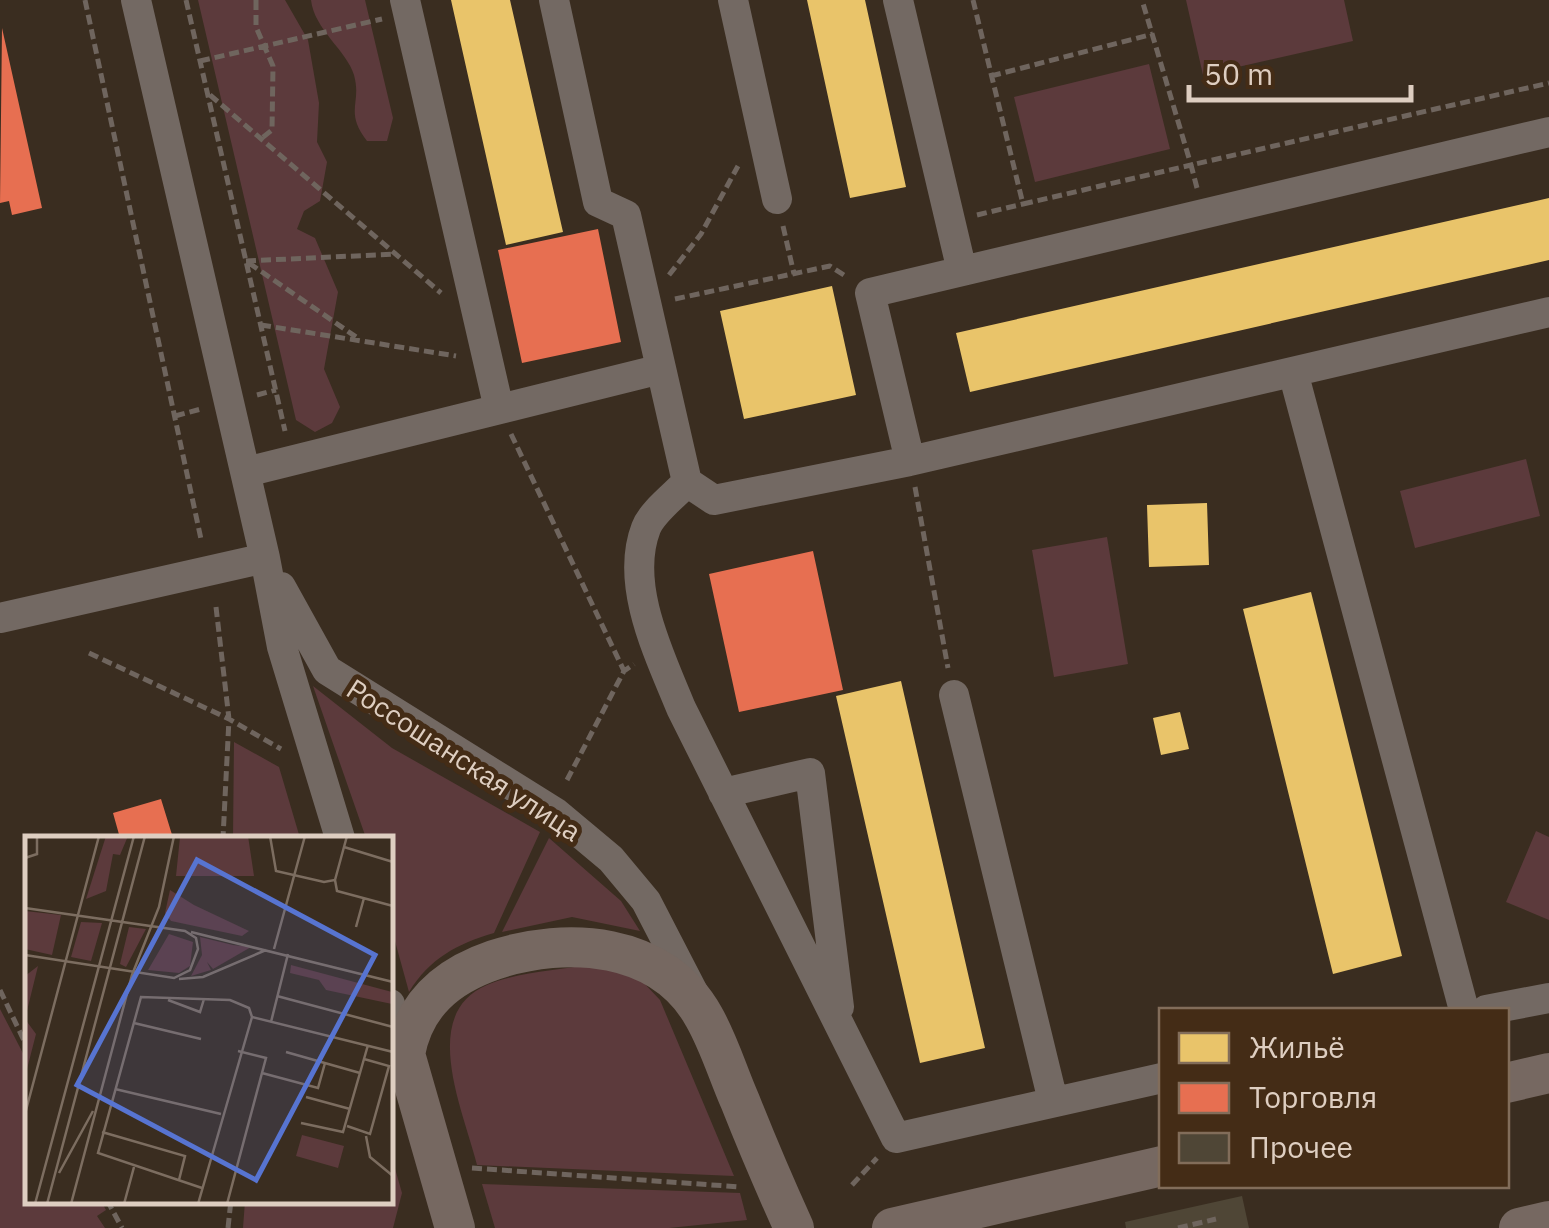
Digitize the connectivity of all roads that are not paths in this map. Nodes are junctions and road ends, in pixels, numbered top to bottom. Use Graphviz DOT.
graph roads {
  1 [pos="136,0"];
  2 [pos="554,0"];
  3 [pos="733,0"];
  4 [pos="898,0"];
  5 [pos="407,7"];
  6 [pos="1549,132"];
  7 [pos="776,199"];
  8 [pos="962,271"];
  9 [pos="1549,312"];
  10 [pos="661,369"];
  11 [pos="1294,372"];
  12 [pos="500,409"];
  13 [pos="910,462"];
  14 [pos="246,472"];
  15 [pos="687,482"];
  16 [pos="266,558"];
  17 [pos="0,618"];
  18 [pos="954,696"];
  19 [pos="723,793"];
  20 [pos="339,836"];
  21 [pos="1549,998"];
  22 [pos="1463,1008"];
  23 [pos="1496,1008"];
  24 [pos="392,1011"];
  25 [pos="703,1014"];
  26 [pos="842,1030"];
  27 [pos="405,1054"];
  28 [pos="1549,1073"];
  29 [pos="1159,1079"];
  30 [pos="1509,1083"];
  31 [pos="1053,1101"];
  32 [pos="1159,1167"];
  33 [pos="1549,1221"];
  34 [pos="455,1228"];
  35 [pos="794,1228"];
  36 [pos="892,1228"];
  37 [pos="1519,1228"];
  1 -- 14 [label="street, Россошанская улица"];
  2 -- 10 [label="street"];
  3 -- 7 [label="street"];
  4 -- 8 [label="street"];
  5 -- 12 [label="street"];
  6 -- 8 [label="street"];
  8 -- 13 [label="street"];
  9 -- 11 [label="street"];
  10 -- 12 [label="street"];
  10 -- 15 [label="street"];
  11 -- 13 [label="street"];
  11 -- 22 [label="street"];
  12 -- 14 [label="street"];
  13 -- 15 [label="street"];
  14 -- 16 [label="street, Россошанская улица"];
  15 -- 19 [label="street"];
  16 -- 17 [label="street"];
  16 -- 20 [label="street, Россошанская улица"];
  16 -- 25 [label="street, Россошанская улица"];
  18 -- 31 [label="street"];
  19 -- 26 [label="street"];
  19 -- 26 [label="street"];
  21 -- 23 [label="street"];
  24 -- 27 [label="street"];
  25 -- 27 [label="main road"];
  25 -- 35 [label="main road, Россошанская улица"];
  26 -- 31 [label="street"];
  27 -- 34 [label="main road"];
  28 -- 30 [label="main road"];
  29 -- 31 [label="street"];
  32 -- 36 [label="main road"];
  33 -- 37 [label="main road"];
}
